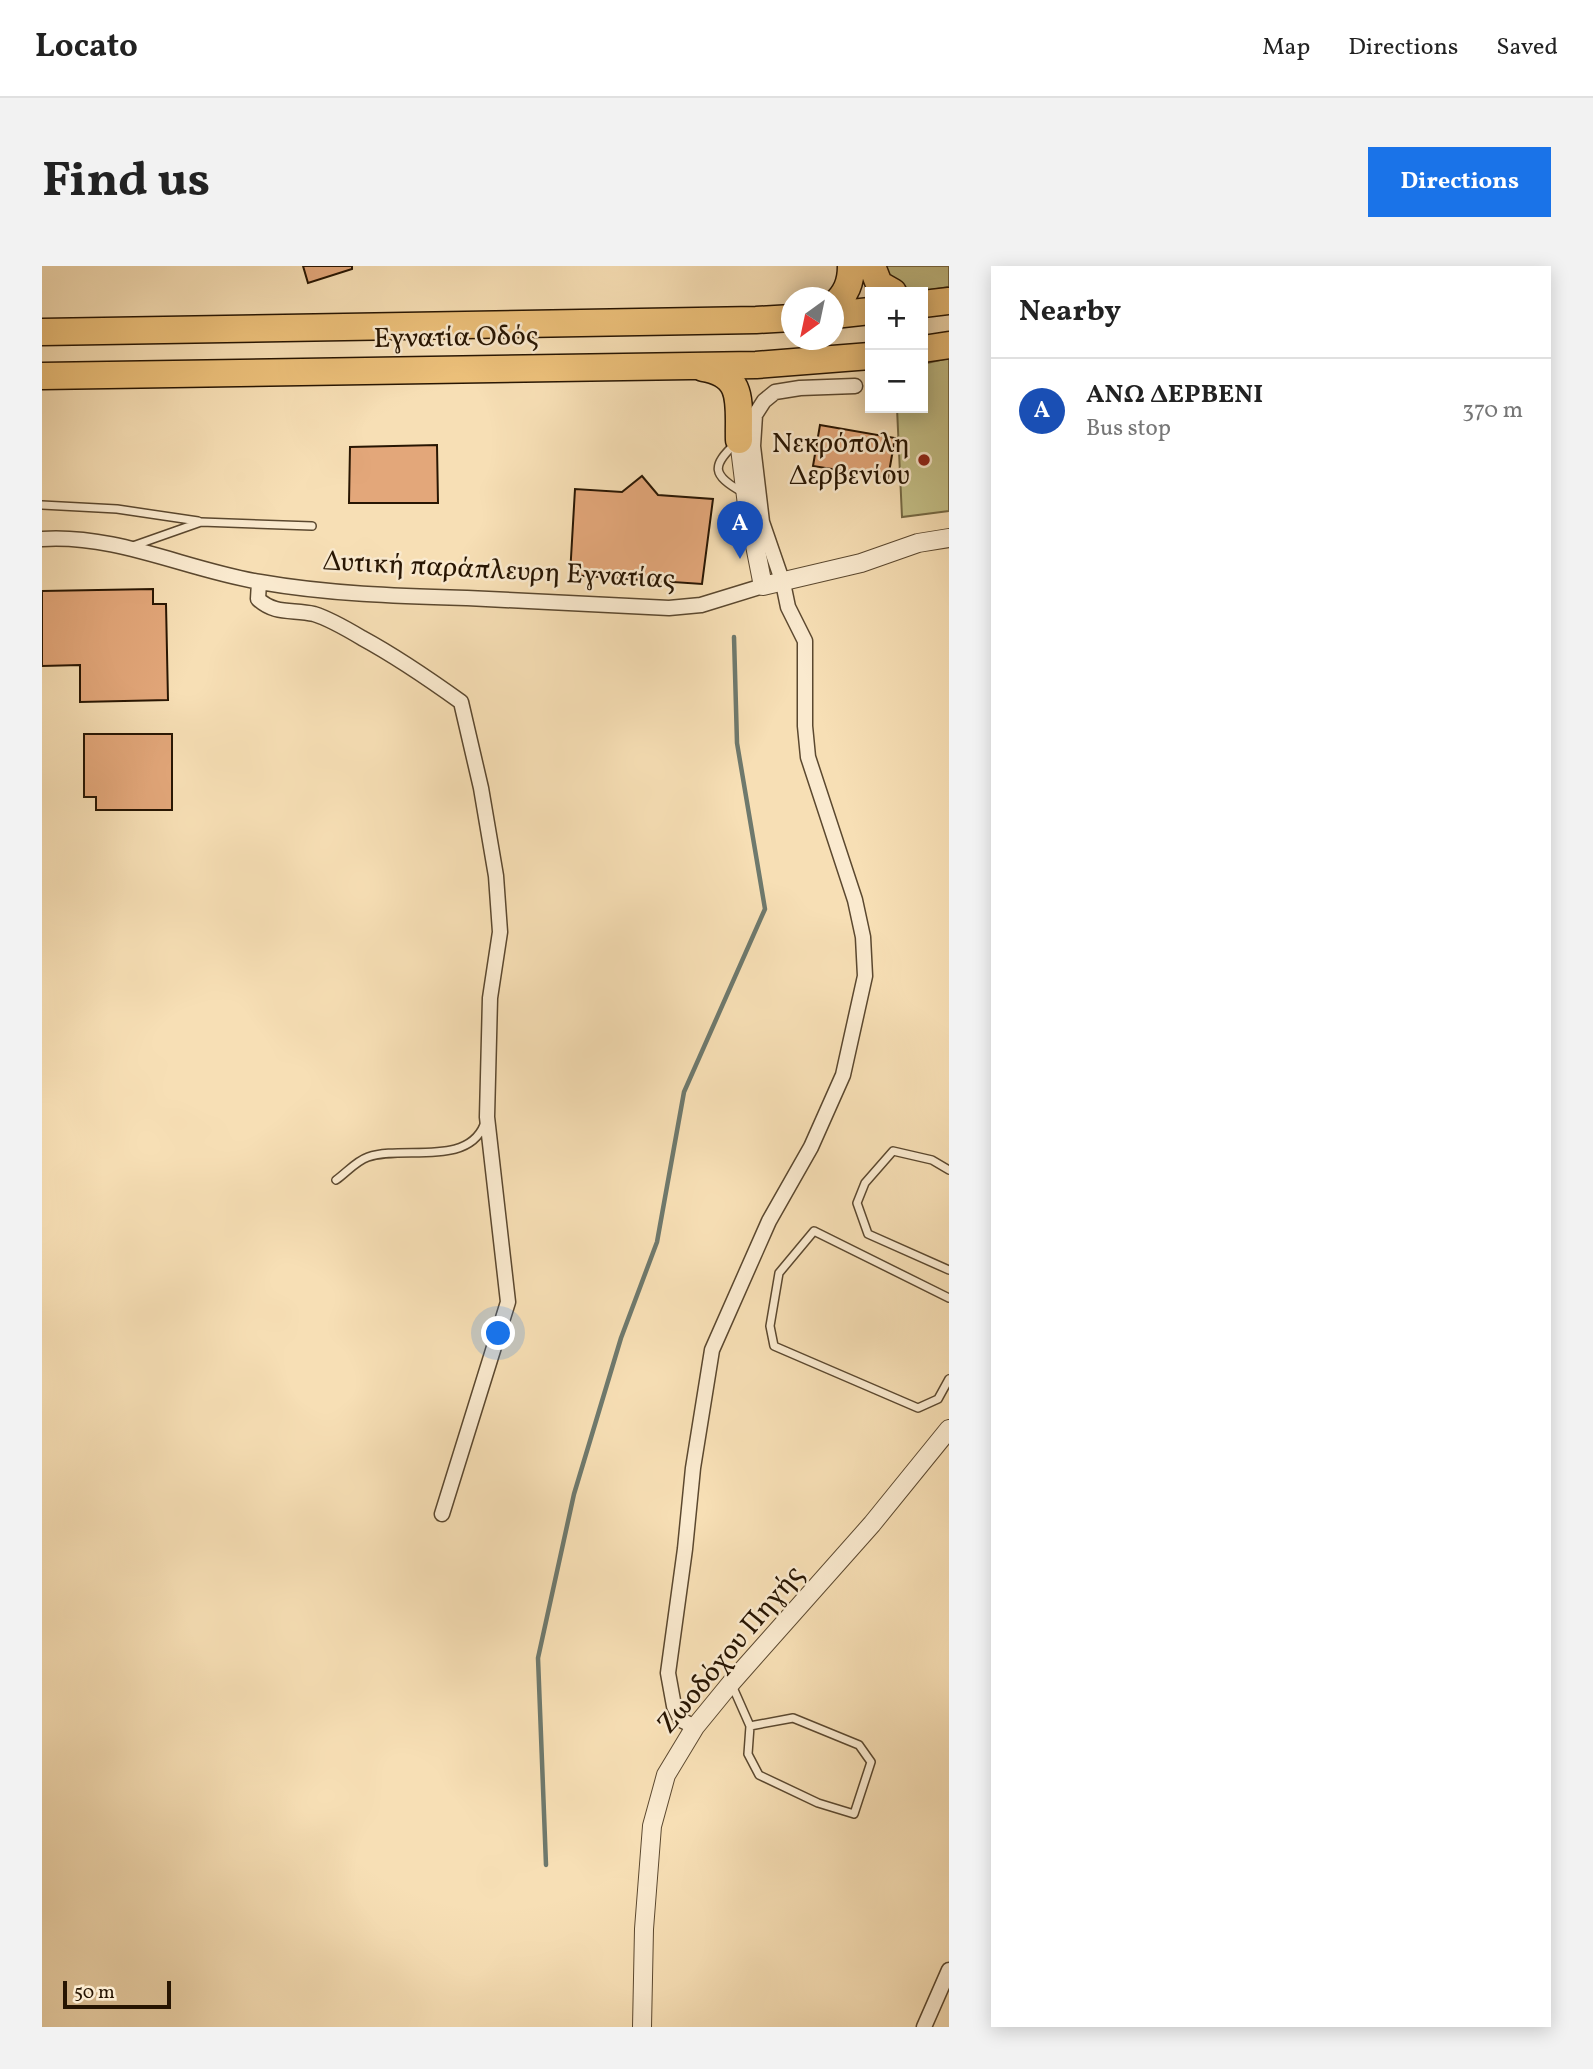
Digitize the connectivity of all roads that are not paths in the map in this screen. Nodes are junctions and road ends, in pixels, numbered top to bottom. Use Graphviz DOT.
graph roads {
  1 [pos="851,266"];
  2 [pos="872,266"];
  3 [pos="884,287"];
  4 [pos="844,295"];
  5 [pos="949,300"];
  6 [pos="928,302"];
  7 [pos="865,312"];
  8 [pos="844,314"];
  9 [pos="781,319"];
  10 [pos="42,332"];
  11 [pos="949,345"];
  12 [pos="928,348"];
  13 [pos="865,356"];
  14 [pos="691,366"];
  15 [pos="42,376"];
  16 [pos="855,386"];
  17 [pos="739,440"];
  18 [pos="42,505"];
  19 [pos="201,522"];
  20 [pos="312,526"];
  21 [pos="65,538"];
  22 [pos="949,538"];
  23 [pos="42,539"];
  24 [pos="42,548"];
  25 [pos="126,548"];
  26 [pos="259,582"];
  27 [pos="783,583"];
  28 [pos="763,586"];
  29 [pos="486,1117"];
  30 [pos="949,1170"];
  31 [pos="336,1180"];
  32 [pos="949,1270"];
  33 [pos="949,1298"];
  34 [pos="949,1378"];
  35 [pos="949,1429"];
  36 [pos="442,1514"];
  37 [pos="731,1683"];
  38 [pos="695,1727"];
  39 [pos="750,1727"];
  40 [pos="949,1970"];
  41 [pos="642,2027"];
  42 [pos="924,2027"];
  1 -- 4 [label="highway"];
  2 -- 3 [label="highway"];
  5 -- 6 [label="highway"];
  7 -- 8 [label="highway"];
  9 -- 10 [label="highway, Εγνατία Οδός"];
  11 -- 12 [label="highway"];
  13 -- 14 [label="highway, Εγνατία Οδός"];
  14 -- 15 [label="highway, Εγνατία Οδός"];
  14 -- 17 [label="highway"];
  16 -- 27 [label="street"];
  17 -- 28 [label="street"];
  18 -- 19 [label="lane"];
  19 -- 20 [label="lane"];
  19 -- 25 [label="lane"];
  21 -- 23 [label="street, Δυτική παράπλευρη Εγνατίας"];
  21 -- 24 [label="street"];
  21 -- 25 [label="street, Δυτική παράπλευρη Εγνατίας"];
  22 -- 27 [label="street, Δυτική παράπλευρη Εγνατίας"];
  25 -- 26 [label="street, Δυτική παράπλευρη Εγνατίας"];
  26 -- 28 [label="street, Δυτική παράπλευρη Εγνατίας"];
  26 -- 29 [label="street"];
  27 -- 28 [label="street, Δυτική παράπλευρη Εγνατίας"];
  27 -- 38 [label="street"];
  29 -- 31 [label="lane"];
  29 -- 36 [label="street"];
  30 -- 32 [label="lane"];
  33 -- 34 [label="lane"];
  35 -- 37 [label="street, Ζωοδόχου Πηγής"];
  37 -- 38 [label="street, Ζωοδόχου Πηγής"];
  37 -- 39 [label="lane"];
  38 -- 41 [label="street, Ζωοδόχου Πηγής"];
  39 -- 39 [label="lane"];
  40 -- 42 [label="street"];
}
